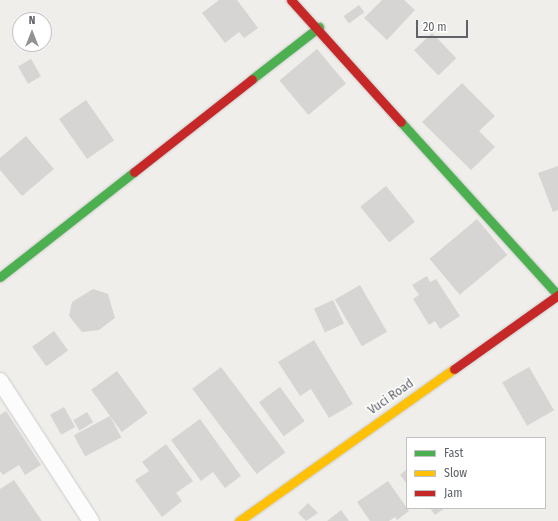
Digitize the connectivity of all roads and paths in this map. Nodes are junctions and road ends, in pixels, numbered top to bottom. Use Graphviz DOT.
graph roads {
  1 [pos="291,0"];
  2 [pos="318,27"];
  3 [pos="0,278"];
  4 [pos="558,295"];
  5 [pos="0,381"];
  6 [pos="91,521"];
  7 [pos="238,521"];
  1 -- 2 [label="street"];
  2 -- 3 [label="street"];
  2 -- 4 [label="street"];
  4 -- 7 [label="street, Vuci Road"];
  5 -- 6 [label="street"];
}
